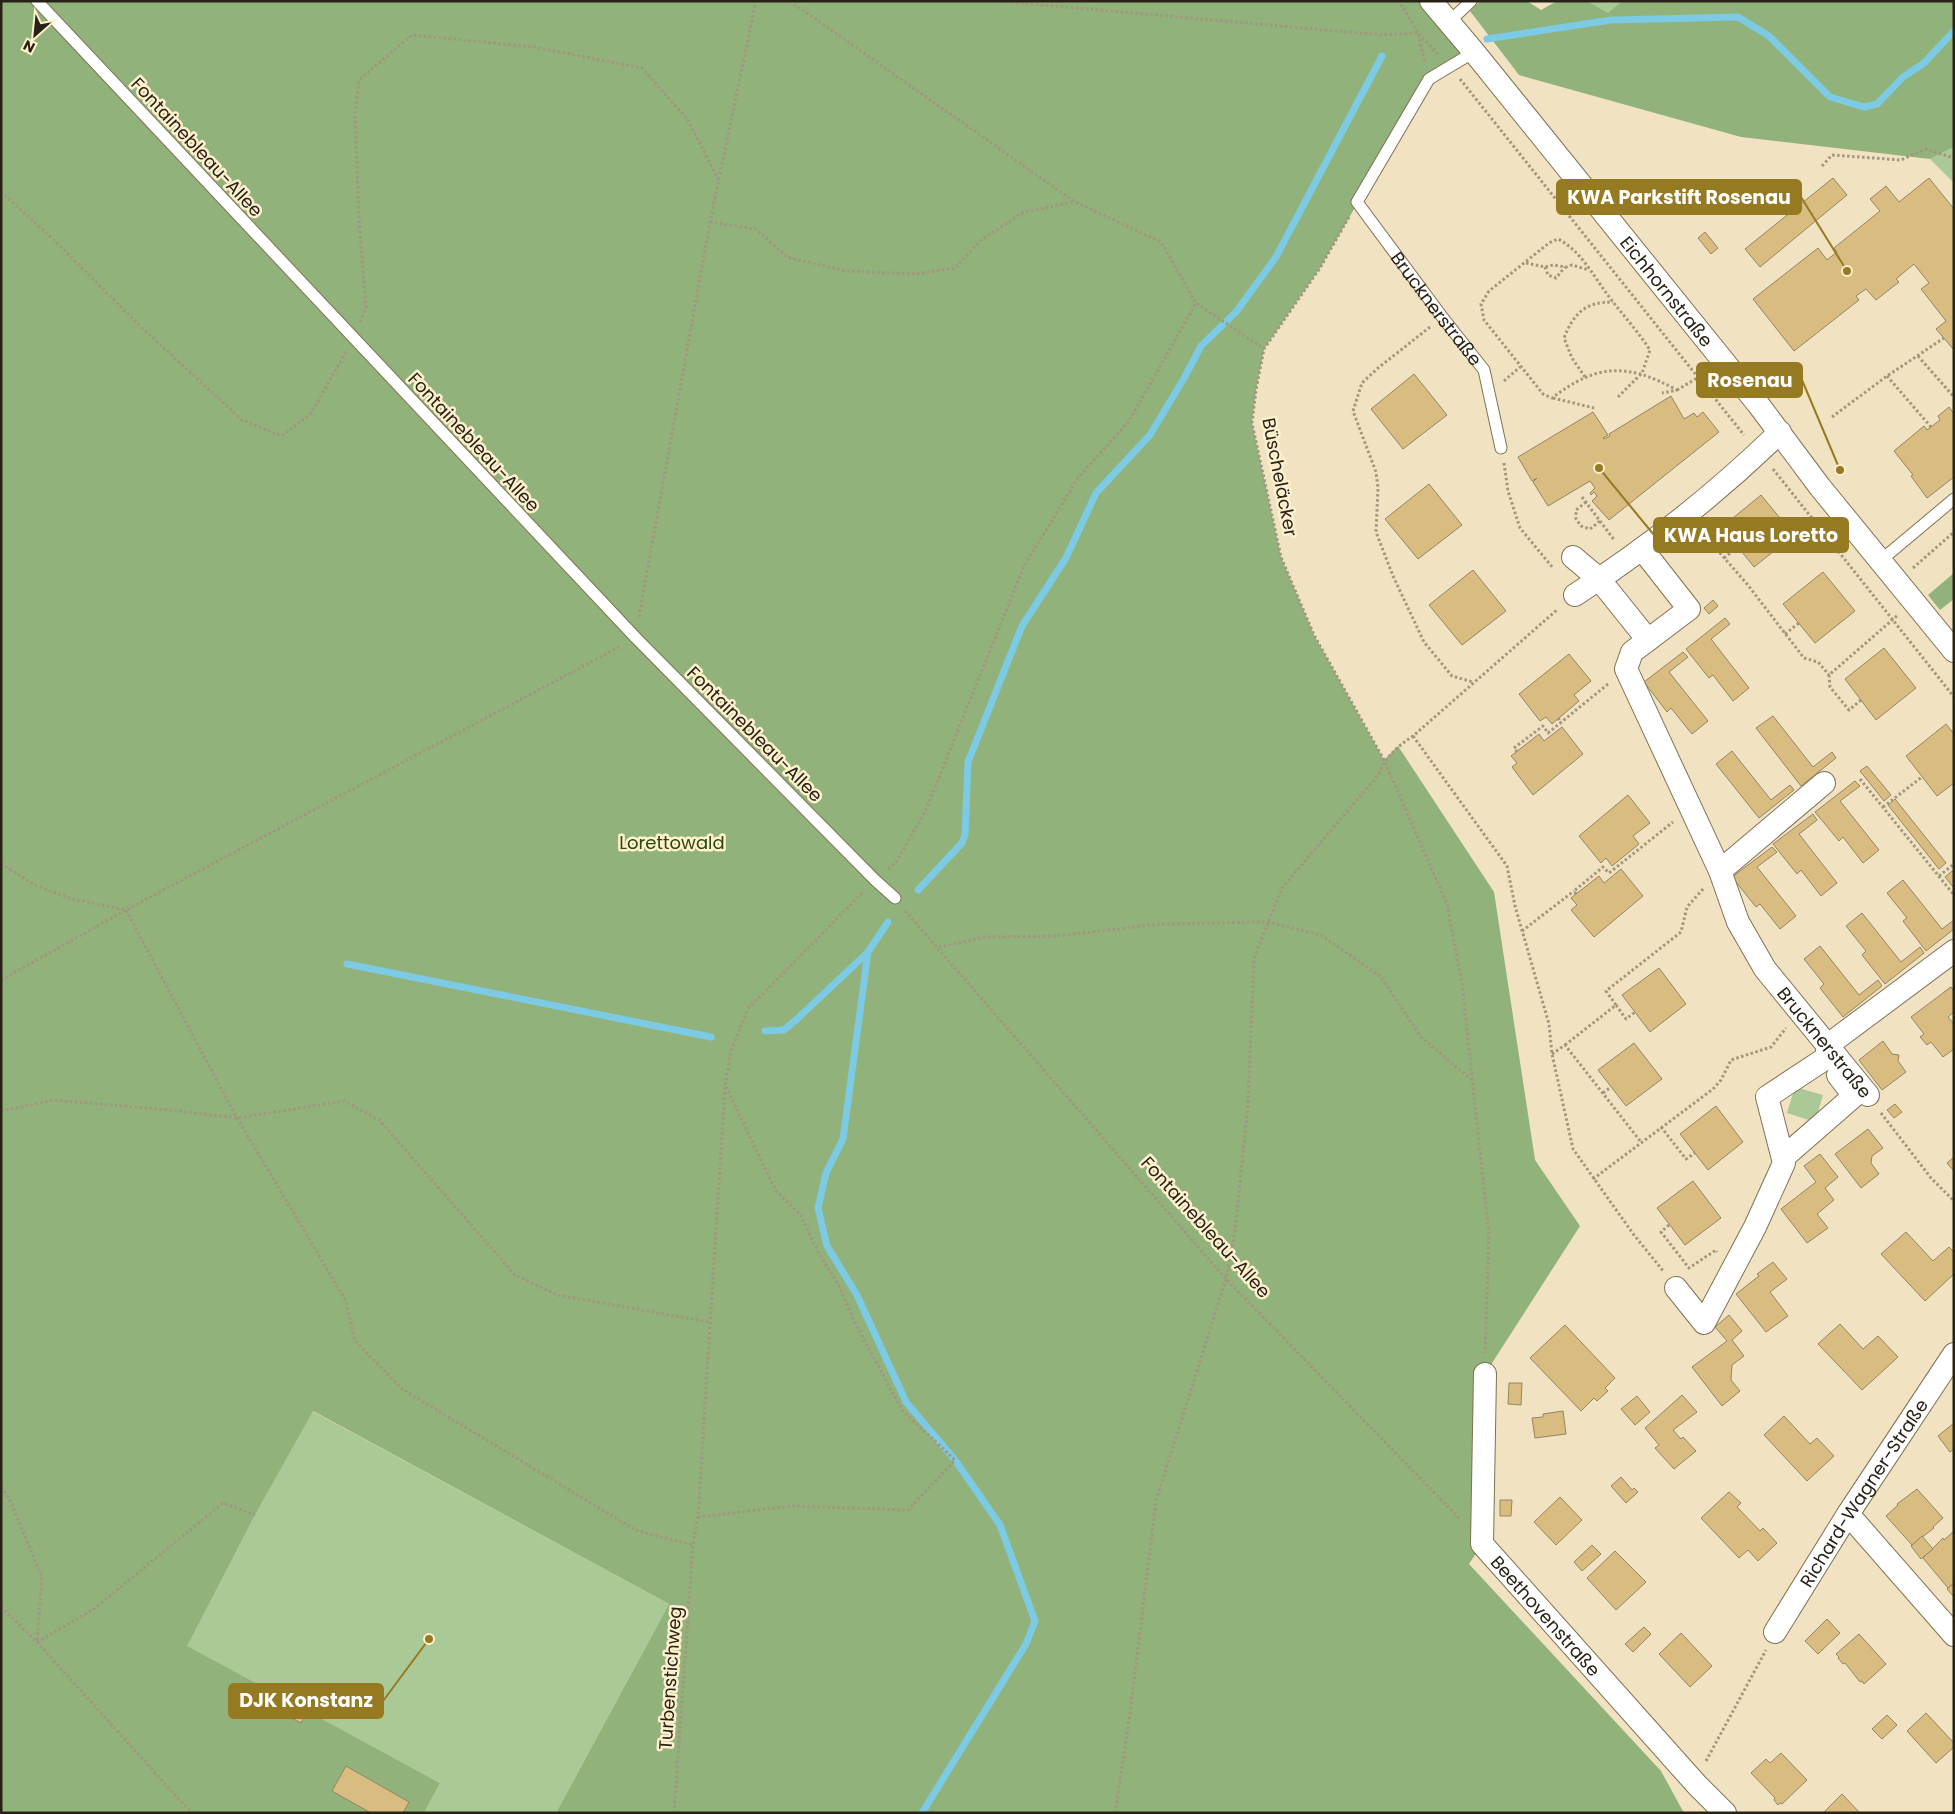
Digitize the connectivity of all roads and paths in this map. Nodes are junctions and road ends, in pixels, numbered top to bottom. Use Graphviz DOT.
graph roads {
  1 [pos="37,1"];
  2 [pos="756,1"];
  3 [pos="790,1"];
  4 [pos="996,1"];
  5 [pos="1397,1"];
  6 [pos="1431,1"];
  7 [pos="1471,1"];
  8 [pos="1449,22"];
  9 [pos="1418,33"];
  10 [pos="1474,52"];
  11 [pos="1450,66"];
  12 [pos="1429,79"];
  13 [pos="1954,156"];
  14 [pos="1822,166"];
  15 [pos="719,182"];
  16 [pos="1,192"];
  17 [pos="1075,202"];
  18 [pos="1357,202"];
  19 [pos="710,222"];
  20 [pos="1526,263"];
  21 [pos="1545,267"];
  22 [pos="1566,267"];
  23 [pos="1590,270"];
  24 [pos="1613,302"];
  25 [pos="1196,303"];
  26 [pos="1443,318"];
  27 [pos="1944,338"];
  28 [pos="353,339"];
  29 [pos="1264,349"];
  30 [pos="1918,356"];
  31 [pos="1642,373"];
  32 [pos="1886,376"];
  33 [pos="1585,377"];
  34 [pos="1699,377"];
  35 [pos="1677,390"];
  36 [pos="1662,393"];
  37 [pos="1618,397"];
  38 [pos="1954,397"];
  39 [pos="1552,398"];
  40 [pos="1594,408"];
  41 [pos="1832,417"];
  42 [pos="1736,423"];
  43 [pos="1932,427"];
  44 [pos="1780,432"];
  45 [pos="1501,448"];
  46 [pos="1759,452"];
  47 [pos="1582,497"];
  48 [pos="1954,499"];
  49 [pos="1586,502"];
  50 [pos="1687,515"];
  51 [pos="1600,521"];
  52 [pos="1954,532"];
  53 [pos="1738,547"];
  54 [pos="1636,554"];
  55 [pos="1573,557"];
  56 [pos="1724,558"];
  57 [pos="1880,561"];
  58 [pos="1911,570"];
  59 [pos="1599,579"];
  60 [pos="1575,595"];
  61 [pos="1912,601"];
  62 [pos="1892,620"];
  63 [pos="1799,623"];
  64 [pos="1785,634"];
  65 [pos="636,638"];
  66 [pos="1648,640"];
  67 [pos="1954,651"];
  68 [pos="1626,669"];
  69 [pos="1829,675"];
  70 [pos="1473,682"];
  71 [pos="1954,697"];
  72 [pos="1861,700"];
  73 [pos="1558,718"];
  74 [pos="1561,723"];
  75 [pos="1413,736"];
  76 [pos="1517,752"];
  77 [pos="1384,760"];
  78 [pos="1922,777"];
  79 [pos="1860,779"];
  80 [pos="1824,783"];
  81 [pos="1882,807"];
  82 [pos="1691,808"];
  83 [pos="1,864"];
  84 [pos="1954,864"];
  85 [pos="1720,871"];
  86 [pos="1939,876"];
  87 [pos="875,880"];
  88 [pos="1954,895"];
  89 [pos="895,898"];
  90 [pos="126,910"];
  91 [pos="1267,922"];
  92 [pos="915,924"];
  93 [pos="1522,931"];
  94 [pos="938,947"];
  95 [pos="1954,951"];
  96 [pos="1,980"];
  97 [pos="1616,1006"];
  98 [pos="1635,1012"];
  99 [pos="1800,1015"];
  100 [pos="1565,1044"];
  101 [pos="1827,1051"];
  102 [pos="1552,1054"];
  103 [pos="1474,1082"];
  104 [pos="1611,1086"];
  105 [pos="725,1087"];
  106 [pos="1603,1093"];
  107 [pos="1868,1095"];
  108 [pos="1,1111"];
  109 [pos="237,1118"];
  110 [pos="1661,1127"];
  111 [pos="1641,1142"];
  112 [pos="1695,1153"];
  113 [pos="1784,1157"];
  114 [pos="1593,1179"];
  115 [pos="1954,1201"];
  116 [pos="1669,1225"];
  117 [pos="1732,1270"];
  118 [pos="1226,1279"];
  119 [pos="1676,1288"];
  120 [pos="710,1322"];
  121 [pos="1954,1354"];
  122 [pos="1485,1374"];
  123 [pos="1,1488"];
  124 [pos="1848,1514"];
  125 [pos="255,1515"];
  126 [pos="698,1517"];
  127 [pos="1482,1544"];
  128 [pos="693,1545"];
  129 [pos="1,1607"];
  130 [pos="1775,1632"];
  131 [pos="1954,1635"];
  132 [pos="37,1642"];
  133 [pos="1697,1785"];
  134 [pos="1724,1812"];
  135 [pos="194,1813"];
  136 [pos="674,1813"];
  137 [pos="1115,1813"];
  1 -- 28 [label="lane, Fontainebleau-Allee"];
  2 -- 15 [label="path"];
  3 -- 17 [label="path"];
  4 -- 9 [label="path"];
  5 -- 9 [label="path"];
  6 -- 8 [label="street, Eichhornstraße"];
  7 -- 8 [label="lane"];
  8 -- 10 [label="street, Eichhornstraße"];
  9 -- 11 [label="path"];
  9 -- 12 [label="path"];
  10 -- 11 [label="lane"];
  10 -- 44 [label="street, Eichhornstraße"];
  11 -- 12 [label="lane"];
  11 -- 34 [label="path"];
  12 -- 18 [label="lane"];
  13 -- 14 [label="path"];
  15 -- 19 [label="path"];
  15 -- 28 [label="path"];
  16 -- 28 [label="path"];
  17 -- 19 [label="path"];
  17 -- 25 [label="path"];
  18 -- 26 [label="lane, Brucknerstraße"];
  18 -- 29 [label="path, Büscheläcker"];
  19 -- 65 [label="path"];
  20 -- 21 [label="path"];
  20 -- 23 [label="path"];
  20 -- 39 [label="path"];
  21 -- 22 [label="path"];
  21 -- 22 [label="path"];
  22 -- 23 [label="path"];
  23 -- 24 [label="path"];
  24 -- 31 [label="path"];
  24 -- 33 [label="path"];
  25 -- 29 [label="path"];
  25 -- 87 [label="path, Turbenstichweg"];
  26 -- 45 [label="lane, Brucknerstraße"];
  26 -- 70 [label="path"];
  27 -- 30 [label="path"];
  28 -- 65 [label="lane, Fontainebleau-Allee"];
  29 -- 77 [label="path, Büscheläcker"];
  30 -- 32 [label="path"];
  30 -- 38 [label="path"];
  31 -- 33 [label="path"];
  31 -- 35 [label="path"];
  31 -- 37 [label="path"];
  32 -- 41 [label="path"];
  32 -- 43 [label="path"];
  33 -- 39 [label="path"];
  34 -- 35 [label="path"];
  34 -- 42 [label="path"];
  35 -- 36 [label="path"];
  39 -- 40 [label="path"];
  44 -- 46 [label="street"];
  44 -- 57 [label="street, Eichhornstraße"];
  45 -- 60 [label="path"];
  46 -- 50 [label="street"];
  46 -- 62 [label="path"];
  47 -- 49 [label="path"];
  48 -- 57 [label="lane"];
  49 -- 51 [label="path"];
  49 -- 51 [label="path"];
  50 -- 54 [label="street"];
  50 -- 56 [label="path"];
  51 -- 54 [label="path"];
  52 -- 58 [label="path"];
  53 -- 56 [label="path"];
  54 -- 59 [label="street"];
  54 -- 66 [label="street"];
  55 -- 59 [label="street"];
  56 -- 64 [label="path"];
  57 -- 61 [label="street, Eichhornstraße"];
  59 -- 60 [label="street"];
  59 -- 66 [label="street"];
  60 -- 70 [label="path"];
  61 -- 62 [label="path"];
  61 -- 67 [label="street, Eichhornstraße"];
  62 -- 69 [label="path"];
  62 -- 71 [label="path"];
  63 -- 64 [label="path"];
  64 -- 69 [label="path"];
  65 -- 87 [label="lane, Fontainebleau-Allee"];
  65 -- 90 [label="path"];
  66 -- 68 [label="street"];
  68 -- 74 [label="path"];
  68 -- 82 [label="street, Brucknerstraße"];
  69 -- 72 [label="path"];
  70 -- 75 [label="path"];
  73 -- 74 [label="path"];
  74 -- 76 [label="path"];
  75 -- 77 [label="path"];
  75 -- 93 [label="path"];
  77 -- 91 [label="path"];
  77 -- 103 [label="path, Büscheläcker"];
  78 -- 81 [label="path"];
  79 -- 81 [label="path"];
  80 -- 85 [label="street"];
  81 -- 86 [label="path"];
  82 -- 85 [label="street, Brucknerstraße"];
  82 -- 93 [label="path"];
  83 -- 90 [label="path"];
  84 -- 86 [label="path"];
  85 -- 97 [label="path"];
  85 -- 99 [label="street, Brucknerstraße"];
  86 -- 88 [label="path"];
  87 -- 89 [label="lane, Fontainebleau-Allee"];
  87 -- 105 [label="path, Turbenstichweg"];
  90 -- 96 [label="path"];
  90 -- 109 [label="path"];
  91 -- 94 [label="path"];
  91 -- 103 [label="path"];
  91 -- 118 [label="path"];
  92 -- 94 [label="path, Fontainebleau-Allee"];
  93 -- 102 [label="path"];
  94 -- 118 [label="path, Fontainebleau-Allee"];
  95 -- 101 [label="street"];
  97 -- 98 [label="path"];
  97 -- 100 [label="path"];
  99 -- 101 [label="street, Brucknerstraße"];
  99 -- 110 [label="path"];
  100 -- 102 [label="path"];
  100 -- 106 [label="path"];
  101 -- 107 [label="street, Brucknerstraße"];
  101 -- 113 [label="street"];
  101 -- 113 [label="street"];
  102 -- 114 [label="path"];
  103 -- 122 [label="path, Büscheläcker"];
  104 -- 106 [label="path"];
  105 -- 120 [label="path, Turbenstichweg"];
  105 -- 126 [label="path"];
  106 -- 111 [label="path"];
  107 -- 115 [label="path, Brucknerstraße"];
  108 -- 109 [label="path"];
  109 -- 120 [label="path"];
  109 -- 128 [label="path"];
  110 -- 111 [label="path"];
  110 -- 112 [label="path"];
  111 -- 114 [label="path"];
  113 -- 117 [label="street"];
  114 -- 119 [label="path"];
  116 -- 117 [label="path"];
  117 -- 119 [label="street"];
  118 -- 127 [label="path, Fontainebleau-Allee"];
  118 -- 137 [label="path"];
  120 -- 126 [label="path, Turbenstichweg"];
  121 -- 124 [label="street, Richard-Wagner-Straße"];
  122 -- 127 [label="street, Beethovenstraße"];
  123 -- 132 [label="path"];
  124 -- 130 [label="street, Richard-Wagner-Straße"];
  124 -- 131 [label="street"];
  125 -- 132 [label="path"];
  126 -- 128 [label="path, Turbenstichweg"];
  127 -- 133 [label="street, Beethovenstraße"];
  128 -- 136 [label="path, Turbenstichweg"];
  129 -- 132 [label="path"];
  130 -- 133 [label="path"];
  132 -- 135 [label="path"];
  133 -- 134 [label="street, Beethovenstraße"];
}
